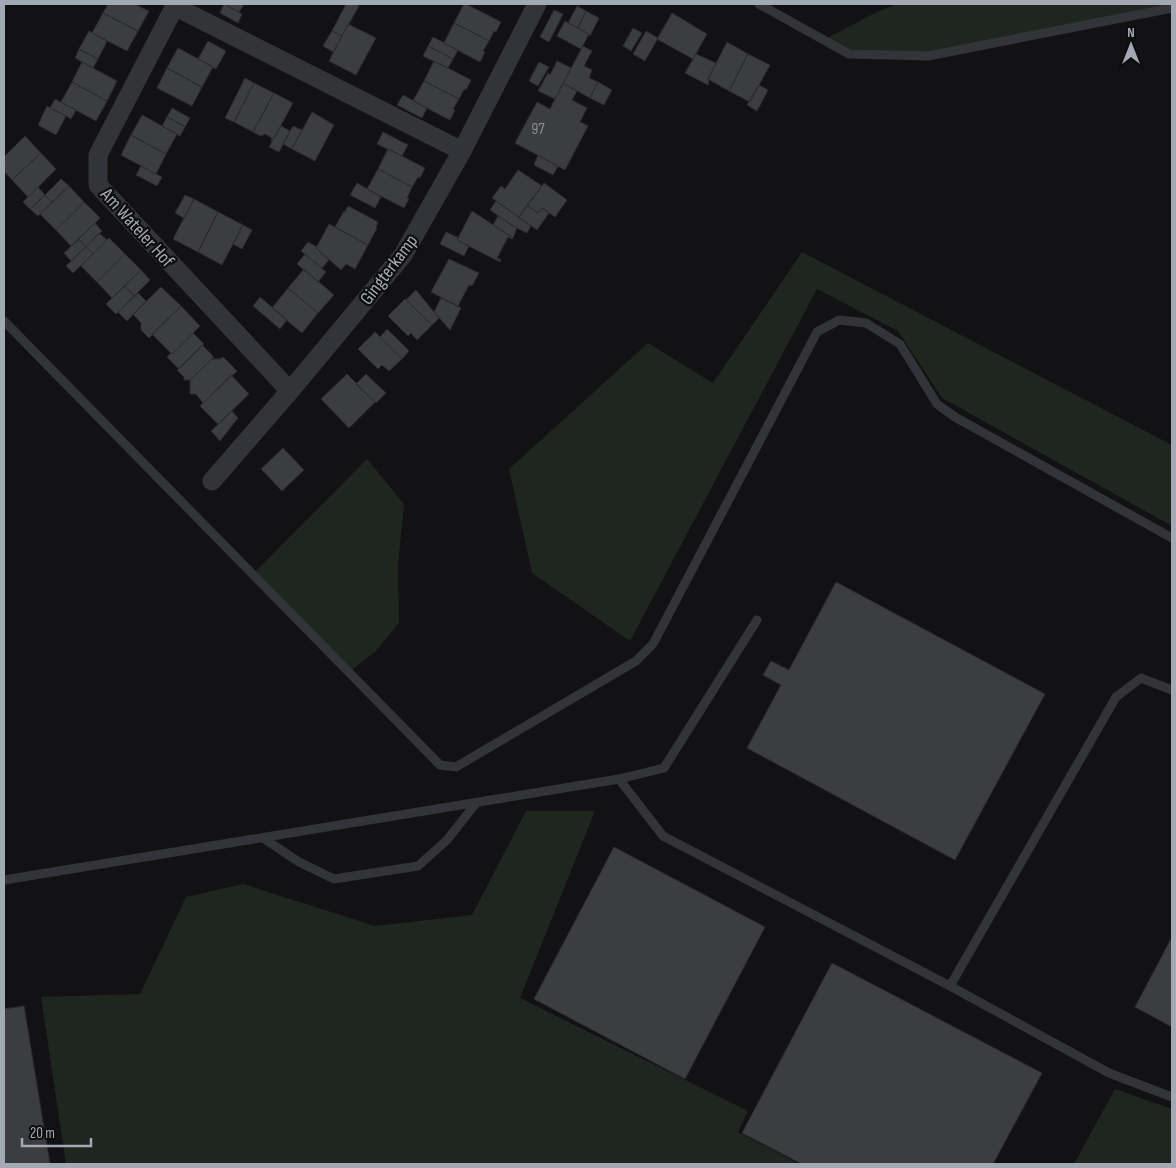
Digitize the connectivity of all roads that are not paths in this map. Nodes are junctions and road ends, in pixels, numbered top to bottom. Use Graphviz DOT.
graph roads {
  1 [pos="537,4"];
  2 [pos="759,4"];
  3 [pos="175,5"];
  4 [pos="1172,8"];
  5 [pos="462,152"];
  6 [pos="4,321"];
  7 [pos="290,391"];
  8 [pos="212,481"];
  9 [pos="1172,538"];
  10 [pos="757,620"];
  11 [pos="1172,690"];
  12 [pos="620,779"];
  13 [pos="477,802"];
  14 [pos="263,838"];
  15 [pos="4,880"];
  16 [pos="950,986"];
  17 [pos="1172,1097"];
  1 -- 5 [label="street, Gingterkamp"];
  2 -- 4 [label="lane"];
  3 -- 5 [label="street, Am Wateler Hof"];
  3 -- 7 [label="street, Am Wateler Hof"];
  5 -- 7 [label="street, Gingterkamp"];
  6 -- 9 [label="lane"];
  7 -- 8 [label="street, Gingterkamp"];
  10 -- 12 [label="lane"];
  11 -- 16 [label="lane"];
  12 -- 13 [label="lane"];
  12 -- 16 [label="lane"];
  13 -- 14 [label="lane"];
  13 -- 14 [label="lane"];
  14 -- 15 [label="lane"];
  16 -- 17 [label="lane"];
}
